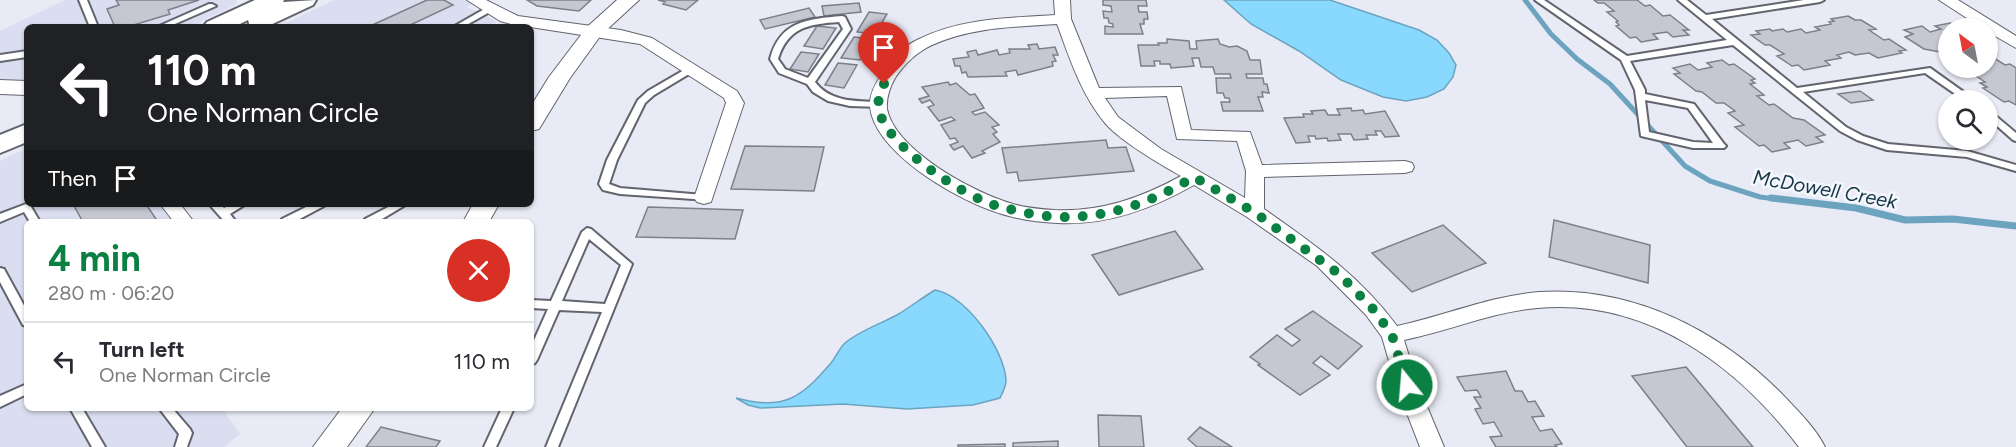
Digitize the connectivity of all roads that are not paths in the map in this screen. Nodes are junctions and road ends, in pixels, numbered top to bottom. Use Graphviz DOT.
graph roads {
  1 [pos="83,0"];
  2 [pos="305,0"];
  3 [pos="475,0"];
  4 [pos="628,0"];
  5 [pos="1062,0"];
  6 [pos="1539,0"];
  7 [pos="1682,0"];
  8 [pos="1820,0"];
  9 [pos="1947,0"];
  10 [pos="1970,0"];
  11 [pos="263,2"];
  12 [pos="491,9"];
  13 [pos="213,16"];
  14 [pos="1705,18"];
  15 [pos="1063,19"];
  16 [pos="93,24"];
  17 [pos="175,24"];
  18 [pos="254,24"];
  19 [pos="463,24"];
  20 [pos="2016,28"];
  21 [pos="594,31"];
  22 [pos="1734,42"];
  23 [pos="2016,43"];
  24 [pos="24,54"];
  25 [pos="0,57"];
  26 [pos="1625,59"];
  27 [pos="691,69"];
  28 [pos="810,82"];
  29 [pos="0,87"];
  30 [pos="24,88"];
  31 [pos="1955,90"];
  32 [pos="1795,91"];
  33 [pos="1093,93"];
  34 [pos="1640,96"];
  35 [pos="878,105"];
  36 [pos="24,116"];
  37 [pos="534,119"];
  38 [pos="1998,123"];
  39 [pos="0,128"];
  40 [pos="24,133"];
  41 [pos="2016,138"];
  42 [pos="0,145"];
  43 [pos="1405,166"];
  44 [pos="2016,168"];
  45 [pos="1255,171"];
  46 [pos="1194,177"];
  47 [pos="704,198"];
  48 [pos="26,207"];
  49 [pos="172,207"];
  50 [pos="217,207"];
  51 [pos="235,207"];
  52 [pos="314,207"];
  53 [pos="396,207"];
  54 [pos="1254,212"];
  55 [pos="223,213"];
  56 [pos="0,218"];
  57 [pos="182,219"];
  58 [pos="228,219"];
  59 [pos="292,219"];
  60 [pos="374,219"];
  61 [pos="0,272"];
  62 [pos="534,304"];
  63 [pos="556,305"];
  64 [pos="608,308"];
  65 [pos="24,316"];
  66 [pos="1392,335"];
  67 [pos="534,353"];
  68 [pos="24,390"];
  69 [pos="0,402"];
  70 [pos="78,411"];
  71 [pos="168,411"];
  72 [pos="358,411"];
  73 [pos="507,411"];
  74 [pos="99,447"];
  75 [pos="181,447"];
  76 [pos="329,447"];
  77 [pos="490,447"];
  78 [pos="552,447"];
  79 [pos="1432,447"];
  80 [pos="1813,447"];
  1 -- 16 [label="lane"];
  2 -- 18 [label="main road"];
  3 -- 12 [label="street"];
  4 -- 21 [label="street"];
  5 -- 15 [label="street"];
  6 -- 26 [label="lane"];
  7 -- 14 [label="lane"];
  8 -- 14 [label="lane"];
  9 -- 23 [label="street"];
  10 -- 20 [label="street"];
  11 -- 13 [label="main road"];
  12 -- 19 [label="lane"];
  12 -- 21 [label="street"];
  13 -- 17 [label="lane"];
  14 -- 22 [label="lane"];
  15 -- 33 [label="street"];
  15 -- 35 [label="street"];
  21 -- 27 [label="street"];
  21 -- 37 [label="street"];
  22 -- 26 [label="lane"];
  22 -- 32 [label="lane"];
  24 -- 25 [label="lane"];
  26 -- 34 [label="lane"];
  27 -- 47 [label="street"];
  27 -- 47 [label="lane"];
  28 -- 28 [label="lane"];
  28 -- 35 [label="lane"];
  29 -- 30 [label="street"];
  31 -- 32 [label="lane"];
  32 -- 44 [label="lane"];
  33 -- 45 [label="street"];
  33 -- 46 [label="street"];
  34 -- 34 [label="lane"];
  35 -- 46 [label="street"];
  36 -- 39 [label="main road"];
  38 -- 41 [label="lane"];
  40 -- 42 [label="main road"];
  43 -- 45 [label="street"];
  45 -- 54 [label="street"];
  46 -- 54 [label="street"];
  48 -- 56 [label="lane"];
  49 -- 57 [label="street"];
  50 -- 55 [label="lane"];
  51 -- 55 [label="lane"];
  52 -- 59 [label="lane"];
  53 -- 60 [label="lane"];
  54 -- 66 [label="street"];
  55 -- 58 [label="lane"];
  61 -- 65 [label="lane"];
  62 -- 63 [label="lane"];
  63 -- 64 [label="lane"];
  63 -- 64 [label="lane"];
  63 -- 67 [label="lane"];
  64 -- 78 [label="lane"];
  66 -- 79 [label="street"];
  66 -- 80 [label="street"];
  68 -- 69 [label="lane"];
  70 -- 74 [label="lane"];
  71 -- 75 [label="lane"];
  72 -- 76 [label="street"];
  73 -- 77 [label="lane"];
}
